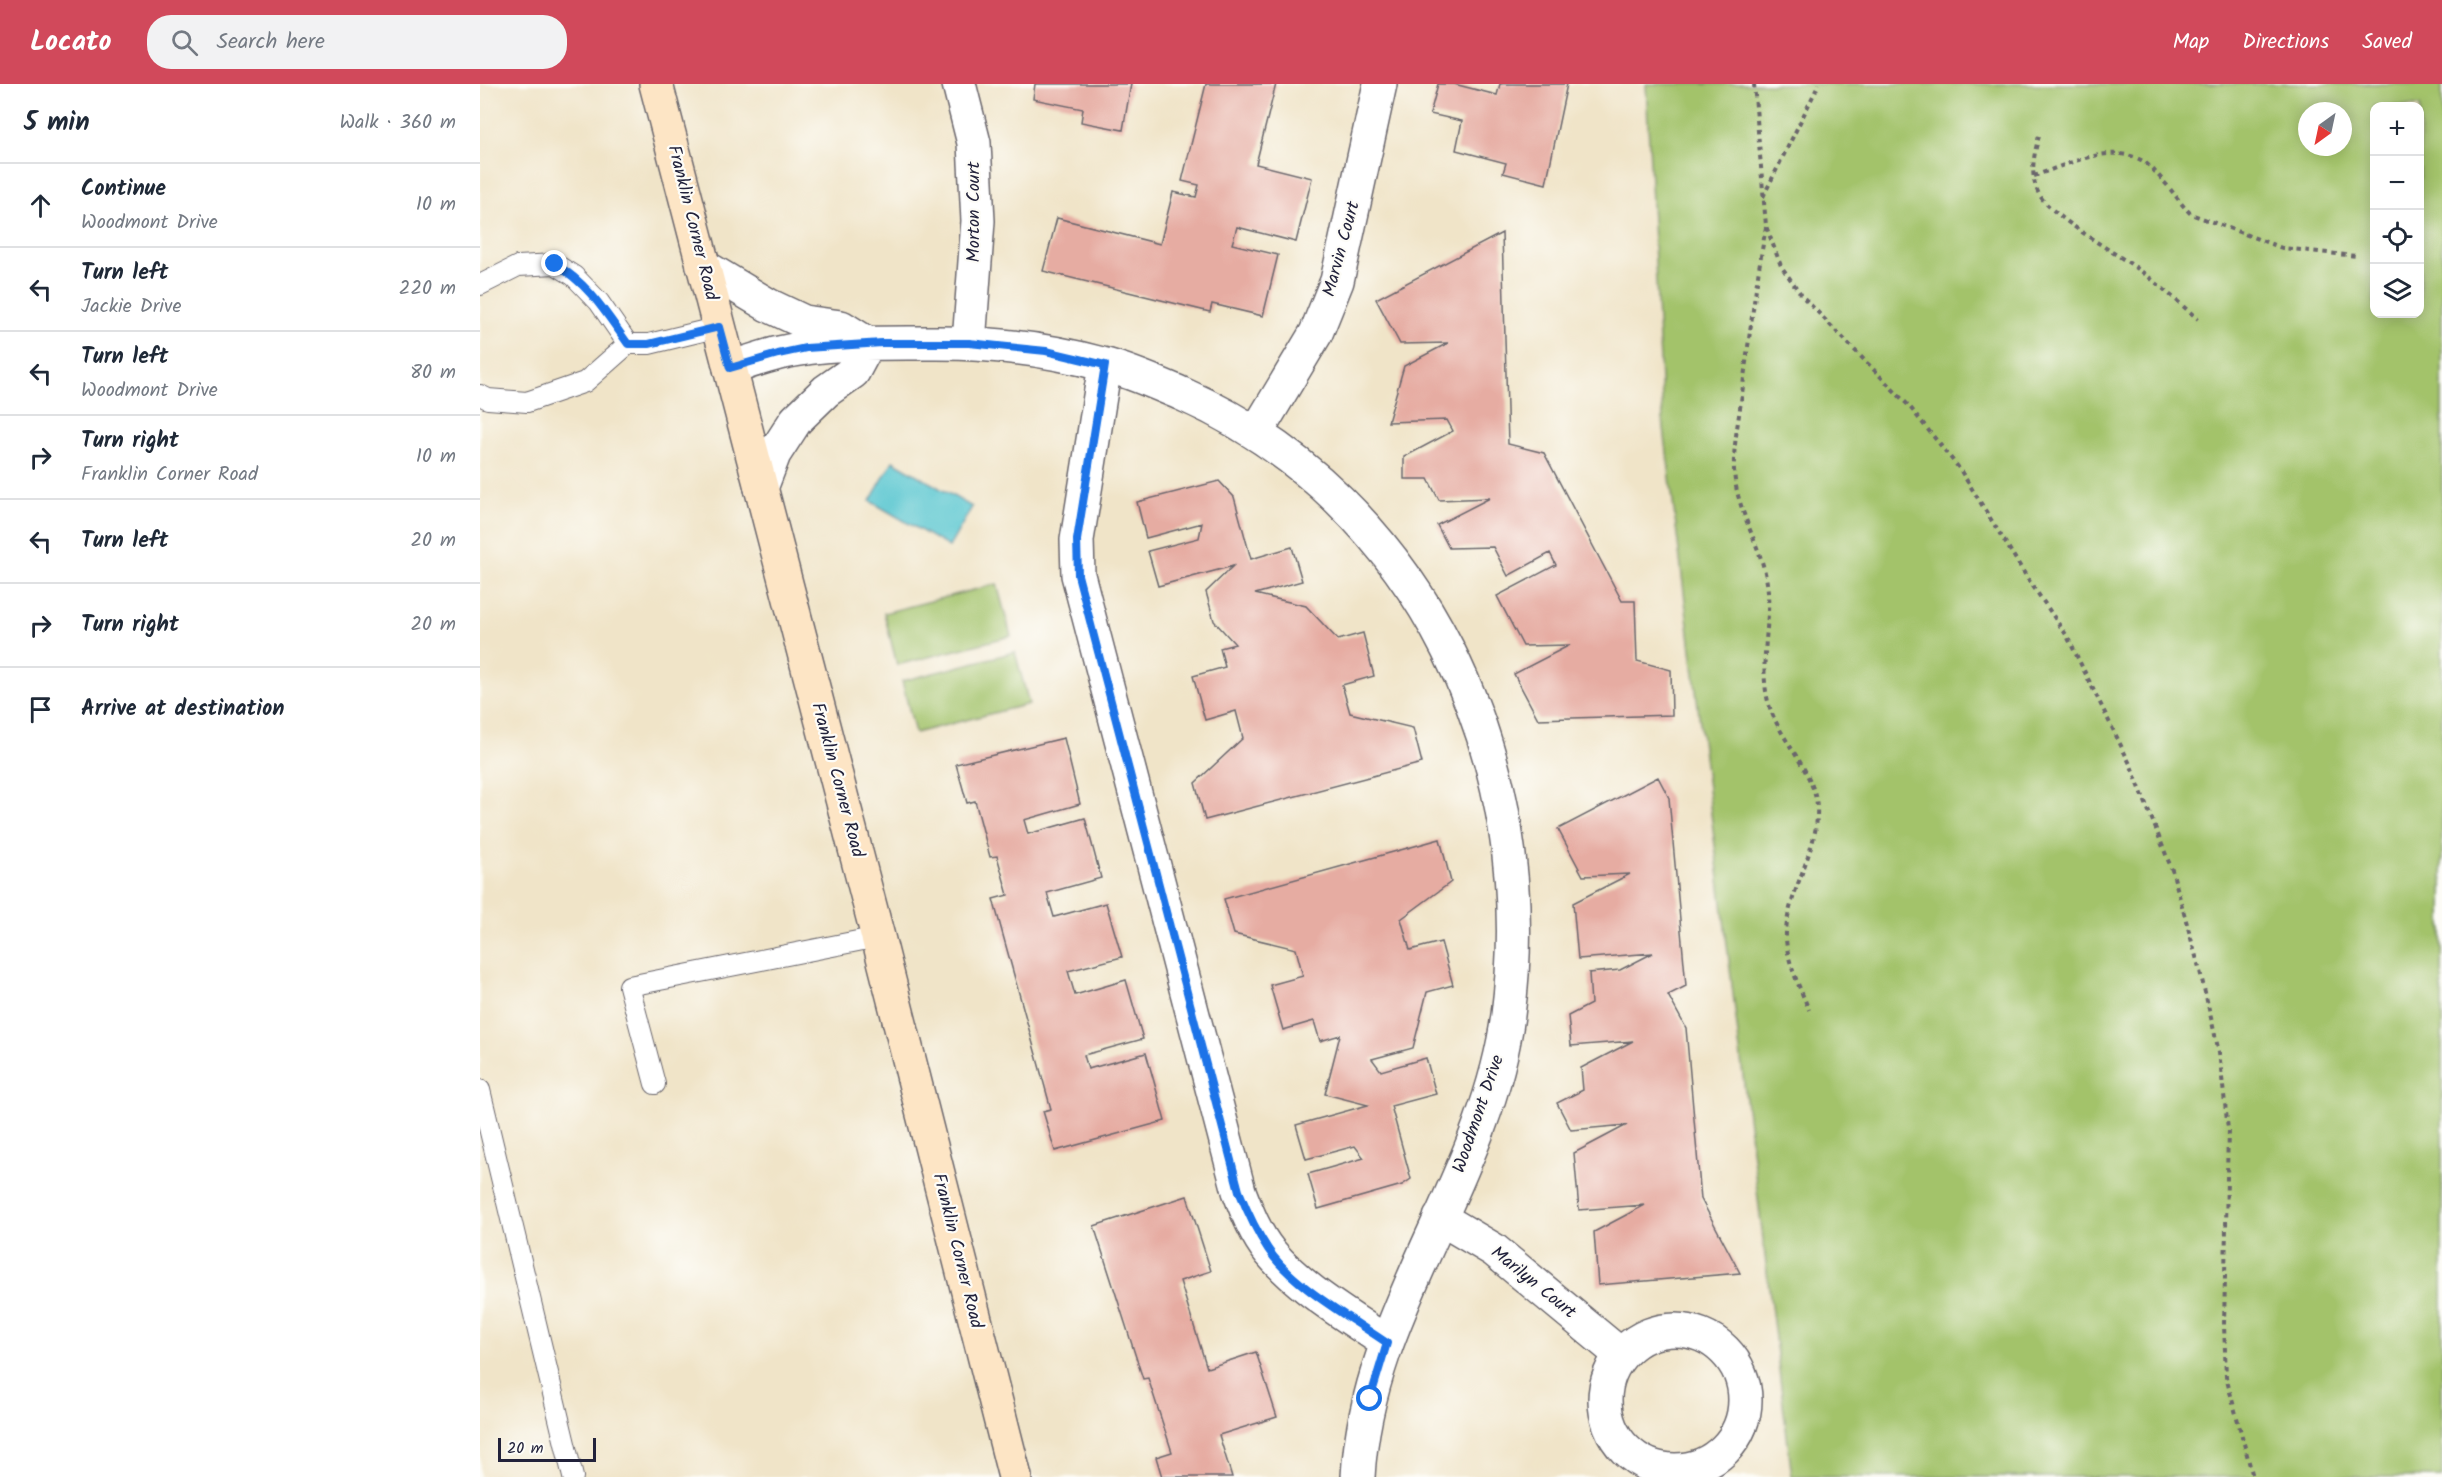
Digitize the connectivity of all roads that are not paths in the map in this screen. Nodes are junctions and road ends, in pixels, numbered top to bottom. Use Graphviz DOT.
graph roads {
  1 [pos="656,84"];
  2 [pos="959,84"];
  3 [pos="1380,84"];
  4 [pos="703,266"];
  5 [pos="480,285"];
  6 [pos="719,327"];
  7 [pos="969,343"];
  8 [pos="628,344"];
  9 [pos="868,344"];
  10 [pos="1105,365"];
  11 [pos="730,368"];
  12 [pos="480,395"];
  13 [pos="1256,433"];
  14 [pos="761,488"];
  15 [pos="878,937"];
  16 [pos="655,1084"];
  17 [pos="480,1090"];
  18 [pos="1440,1218"];
  19 [pos="1387,1343"];
  20 [pos="1621,1355"];
  21 [pos="573,1477"];
  22 [pos="1015,1477"];
  23 [pos="1358,1477"];
  1 -- 4 [label="main road, Franklin Corner Road"];
  2 -- 7 [label="street, Morton Court"];
  3 -- 13 [label="street, Marvin Court"];
  4 -- 6 [label="main road, Franklin Corner Road"];
  4 -- 9 [label="street"];
  5 -- 8 [label="lane"];
  6 -- 8 [label="lane"];
  6 -- 11 [label="main road, Franklin Corner Road"];
  7 -- 9 [label="street, Woodmont Drive"];
  7 -- 10 [label="street, Woodmont Drive"];
  8 -- 12 [label="lane"];
  9 -- 11 [label="street, Woodmont Drive"];
  9 -- 14 [label="street"];
  10 -- 13 [label="street, Woodmont Drive"];
  10 -- 19 [label="street"];
  11 -- 14 [label="main road, Franklin Corner Road"];
  13 -- 18 [label="street, Woodmont Drive"];
  14 -- 15 [label="main road, Franklin Corner Road"];
  15 -- 16 [label="lane"];
  15 -- 22 [label="main road, Franklin Corner Road"];
  17 -- 21 [label="lane"];
  18 -- 19 [label="street, Woodmont Drive"];
  18 -- 20 [label="street, Marilyn Court"];
  19 -- 23 [label="street, Woodmont Drive"];
  20 -- 20 [label="street"];
}
